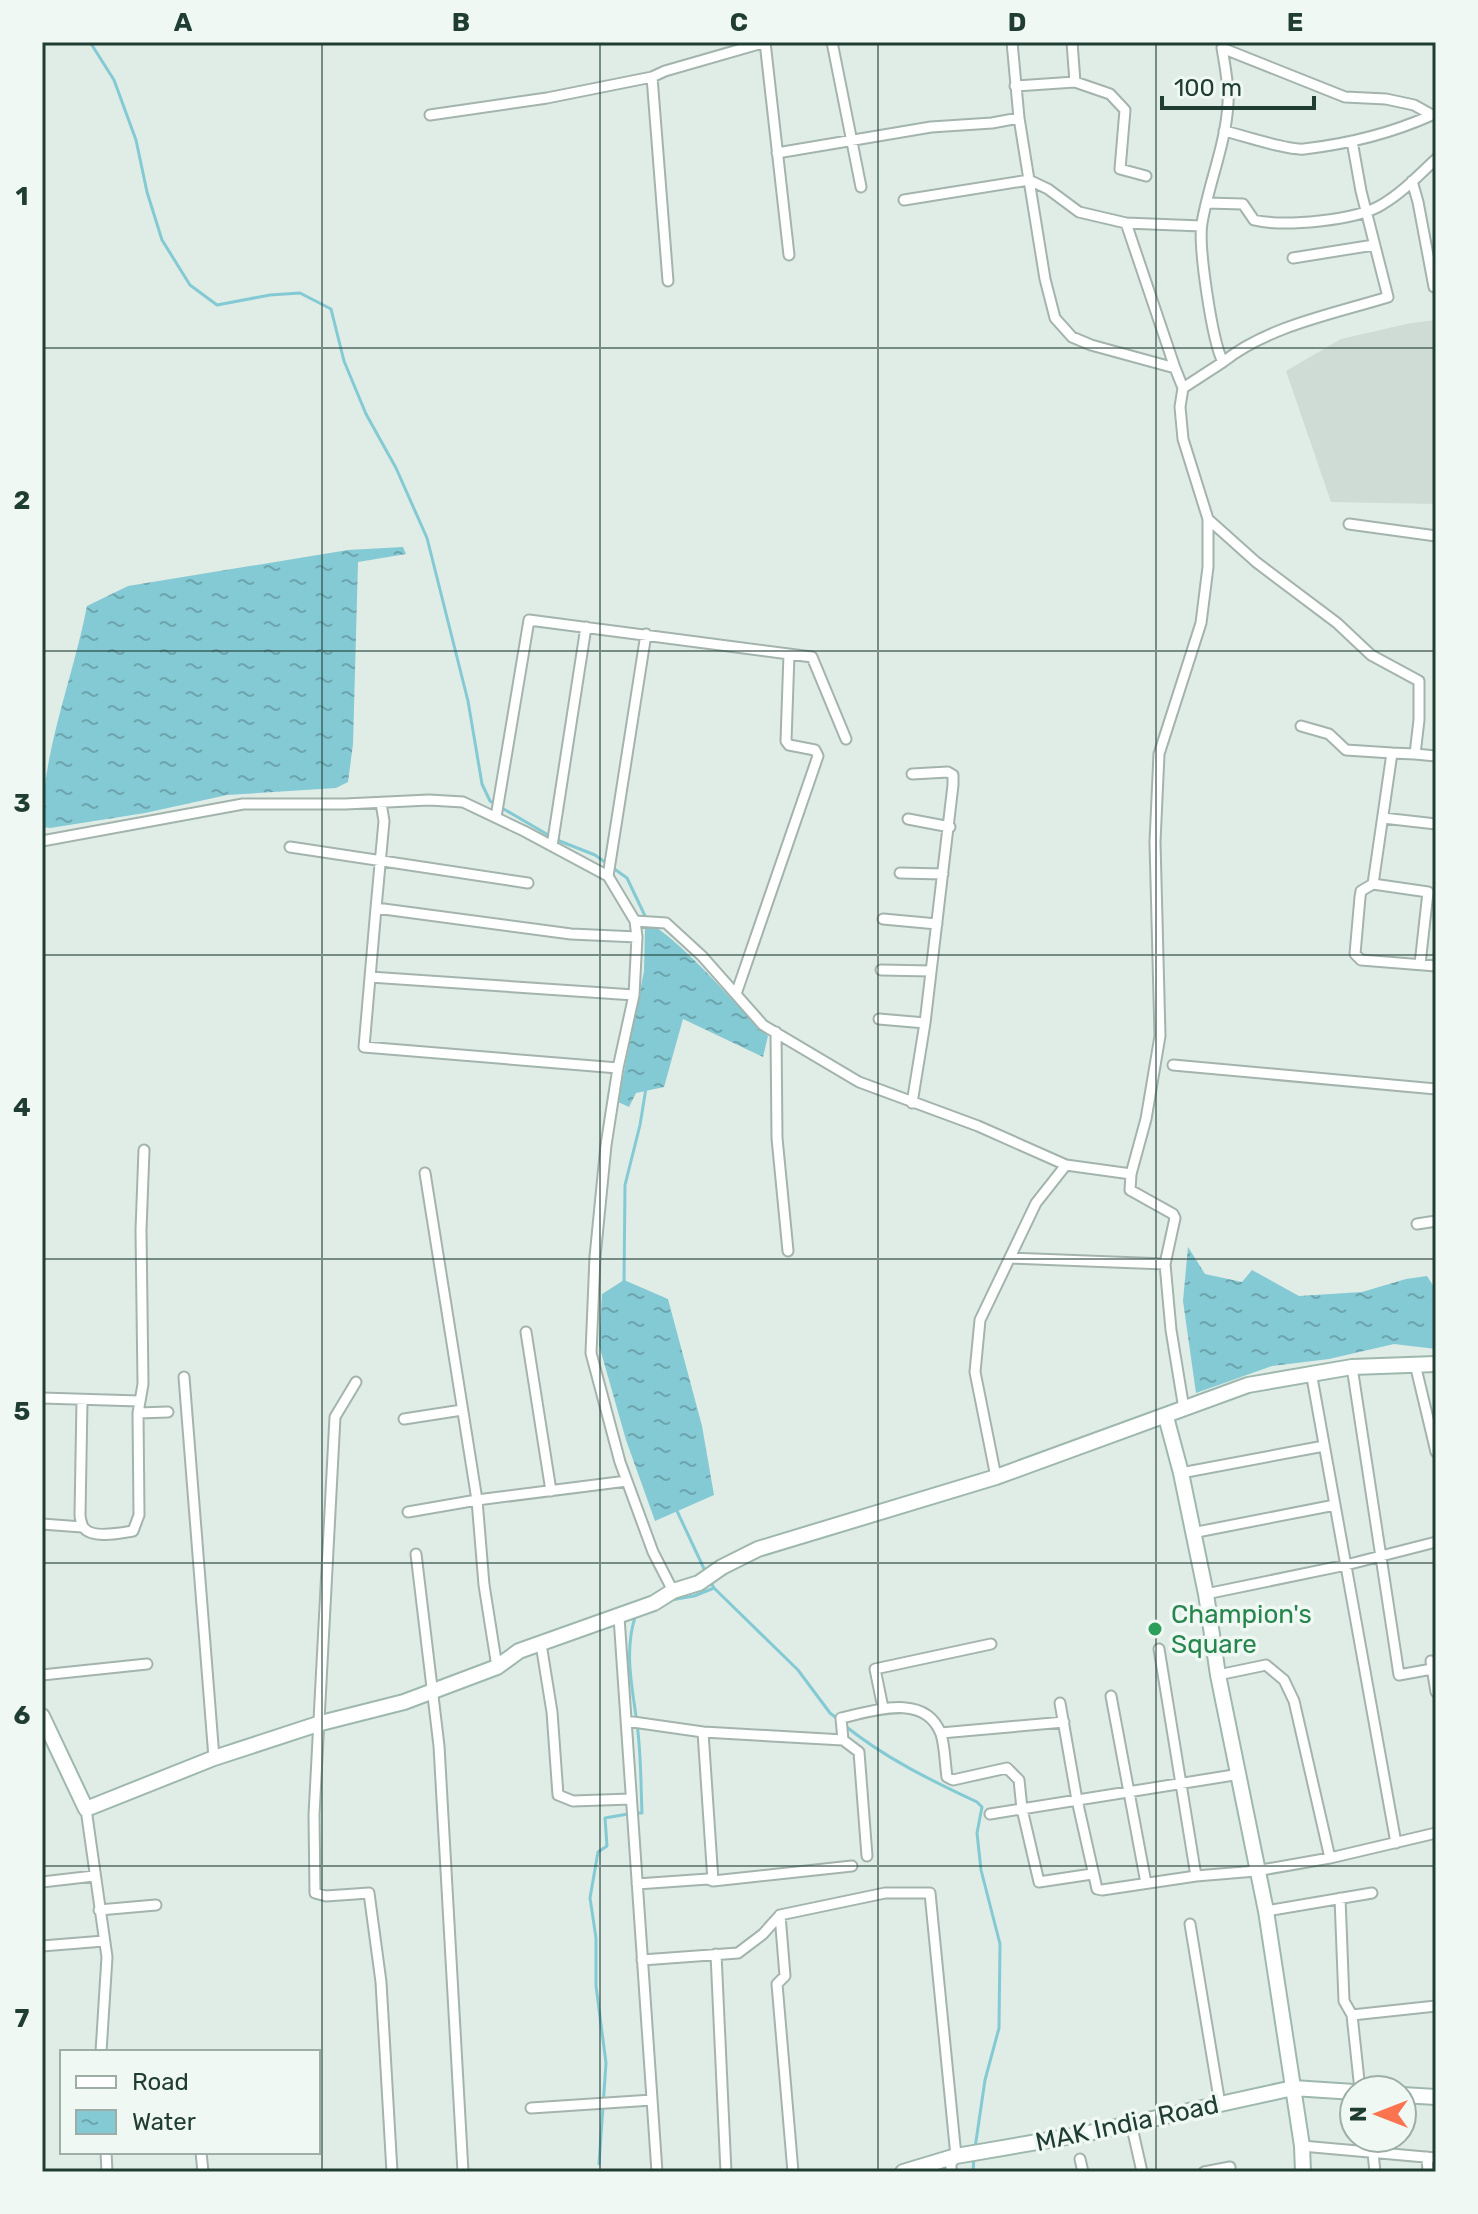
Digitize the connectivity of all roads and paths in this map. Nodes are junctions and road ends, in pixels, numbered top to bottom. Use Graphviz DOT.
graph roads {
  1 [pos="766,42"];
  2 [pos="832,42"];
  3 [pos="1012,42"];
  4 [pos="1072,42"];
  5 [pos="1218,45"];
  6 [pos="652,77"];
  7 [pos="1075,82"];
  8 [pos="1015,86"];
  9 [pos="430,115"];
  10 [pos="1434,115"];
  11 [pos="1019,118"];
  12 [pos="1224,131"];
  13 [pos="852,141"];
  14 [pos="1352,141"];
  15 [pos="777,153"];
  16 [pos="1436,159"];
  17 [pos="1146,176"];
  18 [pos="1029,180"];
  19 [pos="1412,181"];
  20 [pos="861,187"];
  21 [pos="904,200"];
  22 [pos="1207,203"];
  23 [pos="1367,212"];
  24 [pos="1126,223"];
  25 [pos="1201,226"];
  26 [pos="1374,245"];
  27 [pos="789,255"];
  28 [pos="1293,258"];
  29 [pos="668,281"];
  30 [pos="1434,287"];
  31 [pos="1223,362"];
  32 [pos="1175,368"];
  33 [pos="1183,388"];
  34 [pos="1208,519"];
  35 [pos="1349,524"];
  36 [pos="1436,536"];
  37 [pos="586,627"];
  38 [pos="646,634"];
  39 [pos="789,654"];
  40 [pos="1301,726"];
  41 [pos="846,739"];
  42 [pos="1392,753"];
  43 [pos="1415,754"];
  44 [pos="1436,756"];
  45 [pos="912,774"];
  46 [pos="381,803"];
  47 [pos="498,810"];
  48 [pos="1383,818"];
  49 [pos="908,819"];
  50 [pos="1436,824"];
  51 [pos="950,827"];
  52 [pos="553,840"];
  53 [pos="42,841"];
  54 [pos="290,847"];
  55 [pos="381,861"];
  56 [pos="609,869"];
  57 [pos="900,873"];
  58 [pos="943,874"];
  59 [pos="528,883"];
  60 [pos="1373,884"];
  61 [pos="1432,892"];
  62 [pos="376,908"];
  63 [pos="883,919"];
  64 [pos="643,922"];
  65 [pos="937,924"];
  66 [pos="637,937"];
  67 [pos="1420,964"];
  68 [pos="1436,966"];
  69 [pos="881,970"];
  70 [pos="931,971"];
  71 [pos="370,977"];
  72 [pos="736,994"];
  73 [pos="634,995"];
  74 [pos="879,1019"];
  75 [pos="925,1023"];
  76 [pos="776,1032"];
  77 [pos="1173,1065"];
  78 [pos="618,1068"];
  79 [pos="1436,1089"];
  80 [pos="912,1103"];
  81 [pos="144,1150"];
  82 [pos="1066,1165"];
  83 [pos="425,1173"];
  84 [pos="1131,1174"];
  85 [pos="1436,1221"];
  86 [pos="1417,1224"];
  87 [pos="788,1251"];
  88 [pos="1011,1258"];
  89 [pos="1165,1264"];
  90 [pos="526,1332"];
  91 [pos="1415,1364"];
  92 [pos="1436,1364"];
  93 [pos="1352,1367"];
  94 [pos="1311,1372"];
  95 [pos="184,1377"];
  96 [pos="356,1382"];
  97 [pos="42,1398"];
  98 [pos="82,1401"];
  99 [pos="139,1401"];
  100 [pos="1184,1409"];
  101 [pos="462,1410"];
  102 [pos="168,1412"];
  103 [pos="138,1413"];
  104 [pos="1166,1417"];
  105 [pos="404,1419"];
  106 [pos="1324,1446"];
  107 [pos="1436,1452"];
  108 [pos="1181,1473"];
  109 [pos="996,1477"];
  110 [pos="627,1481"];
  111 [pos="551,1491"];
  112 [pos="477,1500"];
  113 [pos="1335,1505"];
  114 [pos="408,1512"];
  115 [pos="42,1524"];
  116 [pos="82,1527"];
  117 [pos="1192,1533"];
  118 [pos="1436,1542"];
  119 [pos="416,1554"];
  120 [pos="1381,1556"];
  121 [pos="1346,1565"];
  122 [pos="673,1591"];
  123 [pos="1206,1594"];
  124 [pos="619,1617"];
  125 [pos="541,1644"];
  126 [pos="991,1644"];
  127 [pos="1159,1649"];
  128 [pos="147,1664"];
  129 [pos="497,1667"];
  130 [pos="42,1675"];
  131 [pos="1218,1675"];
  132 [pos="431,1692"];
  133 [pos="1436,1692"];
  134 [pos="1111,1696"];
  135 [pos="1060,1703"];
  136 [pos="883,1708"];
  137 [pos="42,1716"];
  138 [pos="626,1721"];
  139 [pos="1064,1722"];
  140 [pos="321,1723"];
  141 [pos="703,1732"];
  142 [pos="941,1733"];
  143 [pos="843,1738"];
  144 [pos="214,1758"];
  145 [pos="1240,1774"];
  146 [pos="1180,1783"];
  147 [pos="1128,1792"];
  148 [pos="631,1799"];
  149 [pos="1077,1800"];
  150 [pos="86,1809"];
  151 [pos="1022,1809"];
  152 [pos="990,1814"];
  153 [pos="1436,1833"];
  154 [pos="1396,1843"];
  155 [pos="867,1856"];
  156 [pos="1330,1858"];
  157 [pos="852,1866"];
  158 [pos="1256,1871"];
  159 [pos="1092,1874"];
  160 [pos="94,1876"];
  161 [pos="1196,1876"];
  162 [pos="713,1881"];
  163 [pos="42,1882"];
  164 [pos="1146,1883"];
  165 [pos="637,1884"];
  166 [pos="1372,1893"];
  167 [pos="1340,1898"];
  168 [pos="156,1905"];
  169 [pos="99,1910"];
  170 [pos="1266,1911"];
  171 [pos="780,1915"];
  172 [pos="1190,1924"];
  173 [pos="104,1941"];
  174 [pos="42,1946"];
  175 [pos="716,1954"];
  176 [pos="642,1960"];
  177 [pos="1436,2006"];
  178 [pos="1352,2015"];
  179 [pos="101,2050"];
  180 [pos="1358,2074"];
  181 [pos="1293,2088"];
  182 [pos="1338,2091"];
  183 [pos="652,2100"];
  184 [pos="1220,2104"];
  185 [pos="531,2108"];
  186 [pos="1131,2123"];
  187 [pos="1302,2146"];
  188 [pos="1338,2150"];
  189 [pos="968,2154"];
  190 [pos="1385,2154"];
  191 [pos="1432,2158"];
  192 [pos="1080,2159"];
  193 [pos="392,2172"];
  194 [pos="463,2172"];
  195 [pos="657,2172"];
  196 [pos="726,2172"];
  197 [pos="793,2172"];
  198 [pos="903,2172"];
  199 [pos="951,2172"];
  200 [pos="1083,2172"];
  201 [pos="1142,2172"];
  202 [pos="1204,2172"];
  203 [pos="1230,2172"];
  204 [pos="1303,2172"];
  205 [pos="1428,2172"];
  1 -- 6 [label="street"];
  1 -- 15 [label="street"];
  2 -- 13 [label="street"];
  3 -- 8 [label="street"];
  4 -- 7 [label="street"];
  5 -- 10 [label="street"];
  5 -- 12 [label="street"];
  6 -- 9 [label="street"];
  6 -- 29 [label="street"];
  7 -- 8 [label="street"];
  7 -- 17 [label="street"];
  8 -- 11 [label="street"];
  10 -- 14 [label="street"];
  11 -- 13 [label="street"];
  11 -- 18 [label="street"];
  12 -- 14 [label="street"];
  12 -- 22 [label="street"];
  13 -- 15 [label="street"];
  13 -- 20 [label="street"];
  14 -- 23 [label="street"];
  15 -- 27 [label="street"];
  16 -- 19 [label="street"];
  18 -- 21 [label="street"];
  18 -- 24 [label="street"];
  18 -- 32 [label="street"];
  19 -- 23 [label="street"];
  19 -- 30 [label="street"];
  22 -- 23 [label="street"];
  22 -- 25 [label="street"];
  23 -- 26 [label="street"];
  24 -- 25 [label="street"];
  24 -- 32 [label="street"];
  25 -- 31 [label="street"];
  26 -- 28 [label="street"];
  26 -- 31 [label="street"];
  31 -- 33 [label="street"];
  32 -- 33 [label="street"];
  33 -- 34 [label="street"];
  34 -- 43 [label="street"];
  34 -- 84 [label="street"];
  35 -- 36 [label="street"];
  37 -- 38 [label="street"];
  37 -- 47 [label="street"];
  37 -- 52 [label="street"];
  38 -- 39 [label="street"];
  38 -- 56 [label="street"];
  39 -- 41 [label="street"];
  39 -- 72 [label="street"];
  40 -- 42 [label="street"];
  42 -- 43 [label="street"];
  42 -- 48 [label="street"];
  43 -- 44 [label="street"];
  45 -- 51 [label="street"];
  46 -- 47 [label="street"];
  46 -- 53 [label="street"];
  46 -- 55 [label="street"];
  47 -- 52 [label="street"];
  48 -- 50 [label="street"];
  48 -- 60 [label="street"];
  49 -- 51 [label="street"];
  51 -- 58 [label="street"];
  52 -- 56 [label="street"];
  54 -- 55 [label="street"];
  55 -- 59 [label="street"];
  55 -- 62 [label="street"];
  56 -- 64 [label="street"];
  57 -- 58 [label="street"];
  58 -- 65 [label="street"];
  60 -- 61 [label="street"];
  60 -- 67 [label="street"];
  61 -- 67 [label="street"];
  62 -- 66 [label="street"];
  62 -- 71 [label="street"];
  63 -- 65 [label="street"];
  64 -- 66 [label="street"];
  64 -- 72 [label="street"];
  65 -- 70 [label="street"];
  66 -- 73 [label="street"];
  67 -- 68 [label="street"];
  69 -- 70 [label="street"];
  70 -- 75 [label="street"];
  71 -- 73 [label="street"];
  71 -- 78 [label="street"];
  72 -- 76 [label="street"];
  73 -- 78 [label="street"];
  74 -- 75 [label="street"];
  75 -- 80 [label="street"];
  76 -- 80 [label="street"];
  76 -- 87 [label="street"];
  77 -- 79 [label="street"];
  78 -- 110 [label="street"];
  80 -- 82 [label="street"];
  81 -- 99 [label="street"];
  82 -- 84 [label="street"];
  82 -- 88 [label="street"];
  83 -- 101 [label="street"];
  84 -- 89 [label="street"];
  85 -- 86 [label="street"];
  88 -- 89 [label="street"];
  88 -- 109 [label="street"];
  89 -- 100 [label="street"];
  90 -- 111 [label="street"];
  91 -- 92 [label="street"];
  91 -- 93 [label="street"];
  91 -- 107 [label="street"];
  93 -- 94 [label="street"];
  93 -- 120 [label="street"];
  94 -- 100 [label="street"];
  94 -- 106 [label="street"];
  95 -- 144 [label="street"];
  96 -- 140 [label="street"];
  97 -- 98 [label="street"];
  98 -- 99 [label="street"];
  98 -- 116 [label="street"];
  99 -- 103 [label="street"];
  100 -- 104 [label="street"];
  101 -- 105 [label="street"];
  101 -- 112 [label="street"];
  102 -- 103 [label="street"];
  103 -- 116 [label="street"];
  104 -- 108 [label="street"];
  104 -- 109 [label="street"];
  106 -- 108 [label="street"];
  106 -- 113 [label="street"];
  108 -- 117 [label="street"];
  109 -- 122 [label="street"];
  110 -- 111 [label="street"];
  110 -- 122 [label="street"];
  111 -- 112 [label="street"];
  112 -- 114 [label="street"];
  112 -- 129 [label="street"];
  113 -- 117 [label="street"];
  113 -- 121 [label="street"];
  115 -- 116 [label="street"];
  117 -- 123 [label="street"];
  118 -- 120 [label="street"];
  119 -- 132 [label="street"];
  120 -- 121 [label="street"];
  120 -- 133 [label="street"];
  121 -- 123 [label="street"];
  121 -- 154 [label="street"];
  122 -- 124 [label="street"];
  123 -- 131 [label="street"];
  124 -- 125 [label="street"];
  124 -- 138 [label="street"];
  125 -- 129 [label="street"];
  125 -- 148 [label="street"];
  126 -- 136 [label="street"];
  127 -- 146 [label="street"];
  128 -- 130 [label="street"];
  129 -- 132 [label="street"];
  131 -- 145 [label="street"];
  131 -- 156 [label="street"];
  132 -- 140 [label="street"];
  132 -- 194 [label="street"];
  134 -- 147 [label="street"];
  135 -- 139 [label="street"];
  136 -- 142 [label="street"];
  136 -- 143 [label="street"];
  137 -- 150 [label="street"];
  138 -- 141 [label="street"];
  138 -- 148 [label="street"];
  139 -- 142 [label="street"];
  139 -- 149 [label="street"];
  140 -- 144 [label="street"];
  140 -- 193 [label="street"];
  141 -- 143 [label="street"];
  141 -- 162 [label="street"];
  142 -- 151 [label="street"];
  143 -- 155 [label="street"];
  144 -- 150 [label="street"];
  145 -- 146 [label="street"];
  145 -- 158 [label="street"];
  146 -- 147 [label="street"];
  146 -- 161 [label="street"];
  147 -- 149 [label="street"];
  147 -- 164 [label="street"];
  148 -- 165 [label="street"];
  149 -- 151 [label="street"];
  149 -- 159 [label="street"];
  150 -- 160 [label="street"];
  151 -- 152 [label="street"];
  151 -- 159 [label="street"];
  153 -- 154 [label="street"];
  154 -- 156 [label="street"];
  156 -- 158 [label="street"];
  157 -- 162 [label="street"];
  158 -- 161 [label="street"];
  158 -- 170 [label="street"];
  159 -- 164 [label="street"];
  160 -- 163 [label="street"];
  160 -- 169 [label="street"];
  161 -- 164 [label="street"];
  162 -- 165 [label="street"];
  165 -- 176 [label="street"];
  166 -- 167 [label="street"];
  167 -- 170 [label="street"];
  167 -- 178 [label="street"];
  168 -- 169 [label="street"];
  169 -- 173 [label="street"];
  170 -- 181 [label="street"];
  171 -- 175 [label="street"];
  171 -- 189 [label="street"];
  171 -- 197 [label="street"];
  172 -- 184 [label="street"];
  173 -- 174 [label="street"];
  173 -- 179 [label="street"];
  175 -- 176 [label="street"];
  175 -- 196 [label="street"];
  176 -- 183 [label="street"];
  177 -- 178 [label="street"];
  178 -- 180 [label="street"];
  181 -- 182 [label="street, MAK India Road"];
  181 -- 184 [label="street, MAK India Road"];
  181 -- 187 [label="street"];
  183 -- 185 [label="street"];
  183 -- 195 [label="street"];
  184 -- 186 [label="street, MAK India Road"];
  186 -- 189 [label="street, MAK India Road"];
  186 -- 201 [label="street"];
  187 -- 188 [label="street"];
  187 -- 204 [label="street"];
  189 -- 198 [label="street, MAK India Road"];
  189 -- 199 [label="street"];
  190 -- 191 [label="street"];
  191 -- 205 [label="street"];
  192 -- 200 [label="street"];
  202 -- 203 [label="street"];
}
